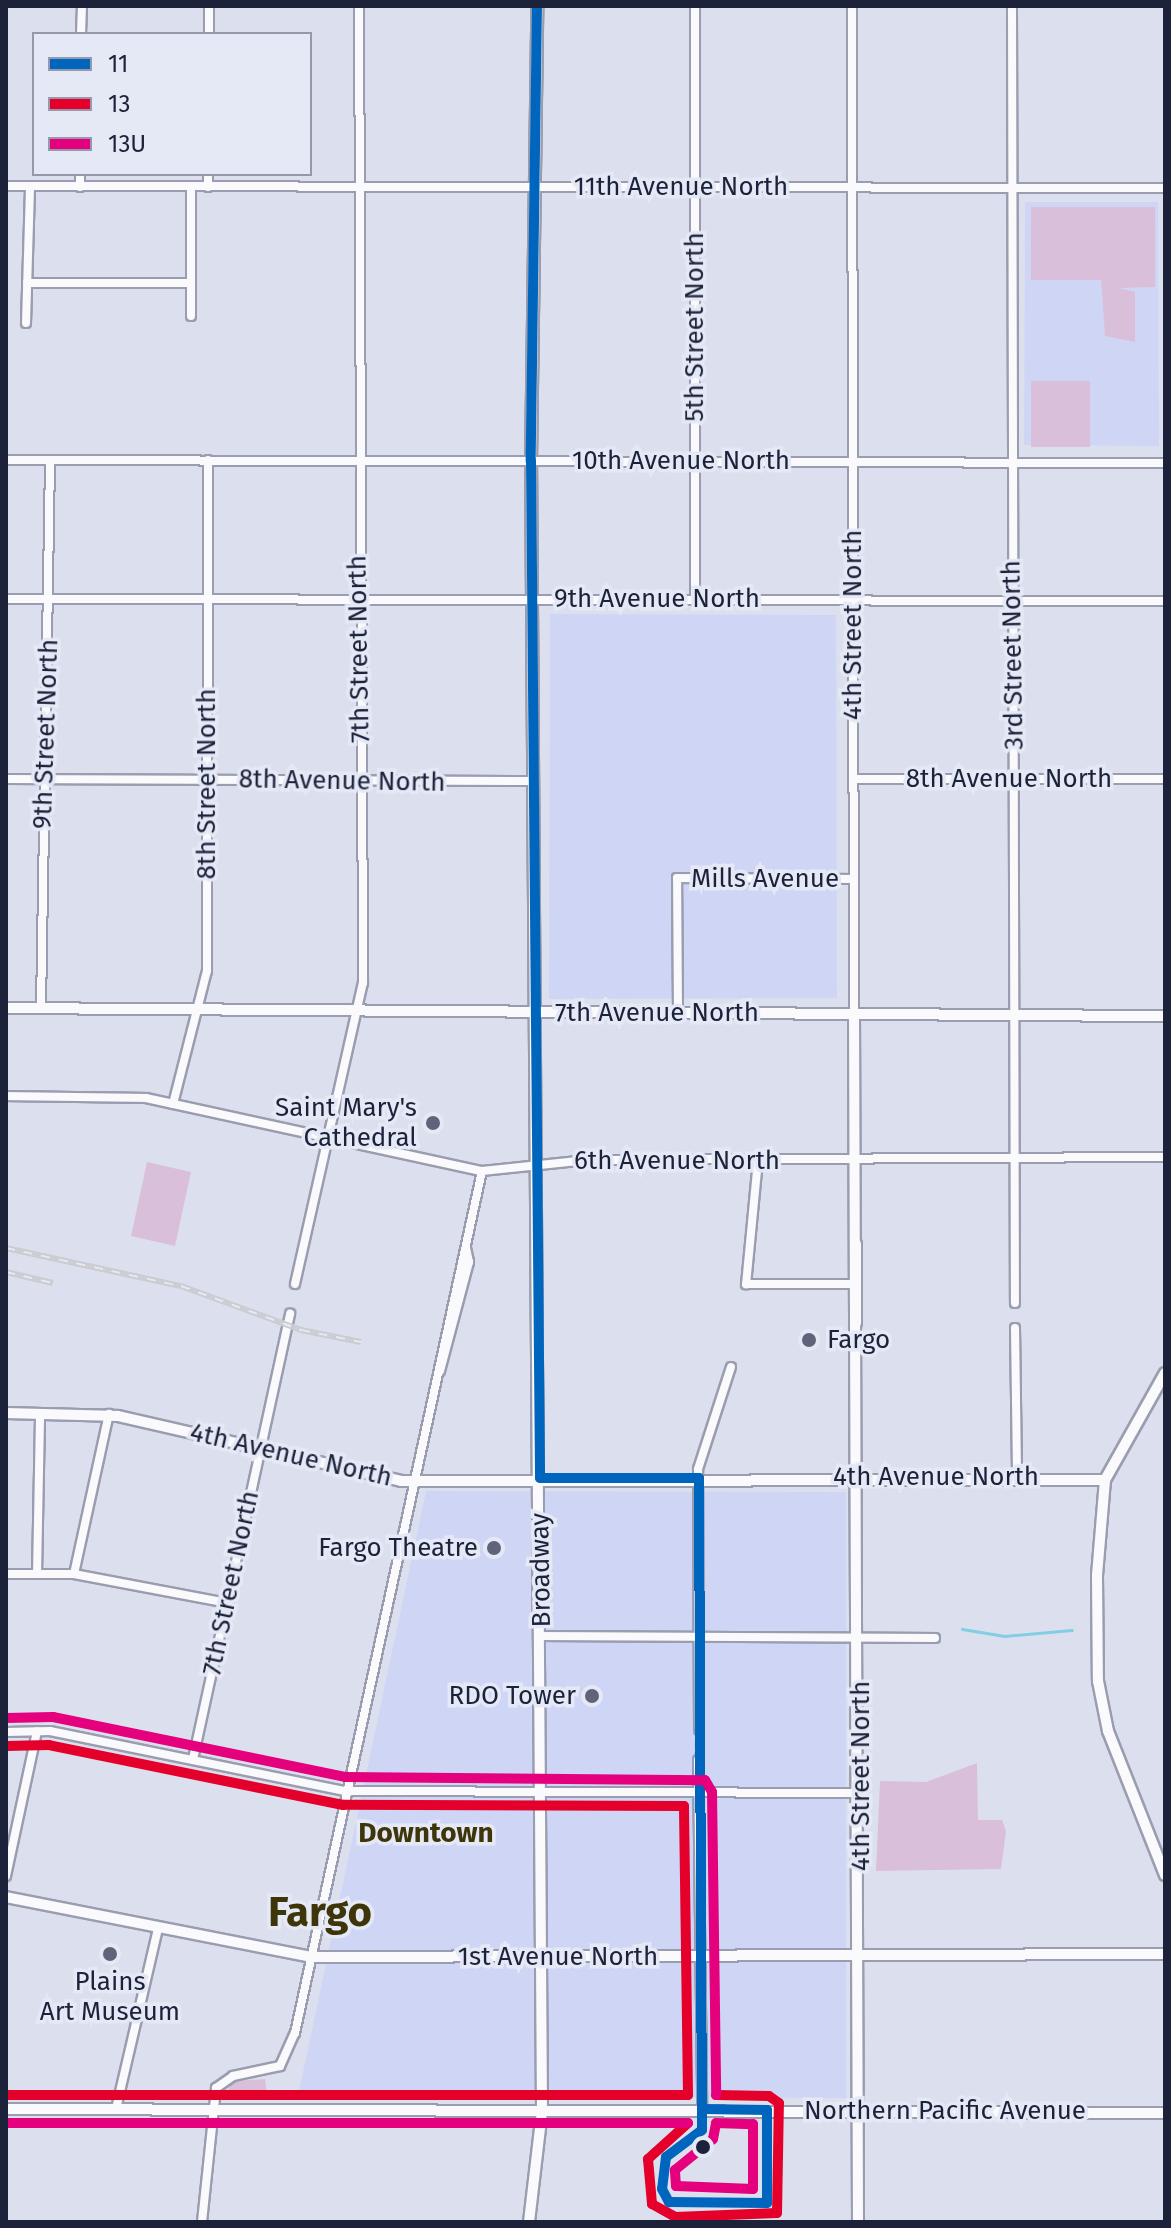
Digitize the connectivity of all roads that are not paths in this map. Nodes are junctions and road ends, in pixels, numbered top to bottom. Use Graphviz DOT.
graph roads {
  1 [pos="82,6"];
  2 [pos="209,6"];
  3 [pos="359,6"];
  4 [pos="537,6"];
  5 [pos="695,6"];
  6 [pos="852,6"];
  7 [pos="1012,6"];
  8 [pos="81,32"];
  9 [pos="209,32"];
  10 [pos="80,176"];
  11 [pos="208,176"];
  12 [pos="6,186"];
  13 [pos="30,186"];
  14 [pos="358,186"];
  15 [pos="533,186"];
  16 [pos="80,187"];
  17 [pos="191,187"];
  18 [pos="208,187"];
  19 [pos="695,187"];
  20 [pos="853,188"];
  21 [pos="1012,188"];
  22 [pos="1165,188"];
  23 [pos="27,283"];
  24 [pos="190,283"];
  25 [pos="191,316"];
  26 [pos="26,323"];
  27 [pos="359,459"];
  28 [pos="6,460"];
  29 [pos="50,460"];
  30 [pos="208,460"];
  31 [pos="531,461"];
  32 [pos="695,461"];
  33 [pos="853,462"];
  34 [pos="1012,462"];
  35 [pos="1165,463"];
  36 [pos="6,599"];
  37 [pos="51,599"];
  38 [pos="533,599"];
  39 [pos="207,600"];
  40 [pos="695,600"];
  41 [pos="853,600"];
  42 [pos="1012,600"];
  43 [pos="1165,601"];
  44 [pos="357,602"];
  45 [pos="6,779"];
  46 [pos="45,779"];
  47 [pos="207,779"];
  48 [pos="853,779"];
  49 [pos="1014,779"];
  50 [pos="1165,779"];
  51 [pos="534,781"];
  52 [pos="360,782"];
  53 [pos="854,879"];
  54 [pos="6,1008"];
  55 [pos="41,1009"];
  56 [pos="198,1010"];
  57 [pos="359,1010"];
  58 [pos="678,1012"];
  59 [pos="536,1013"];
  60 [pos="854,1014"];
  61 [pos="1014,1015"];
  62 [pos="1165,1016"];
  63 [pos="6,1096"];
  64 [pos="173,1104"];
  65 [pos="328,1143"];
  66 [pos="1165,1157"];
  67 [pos="1014,1159"];
  68 [pos="758,1160"];
  69 [pos="855,1160"];
  70 [pos="536,1164"];
  71 [pos="482,1171"];
  72 [pos="856,1244"];
  73 [pos="295,1284"];
  74 [pos="851,1284"];
  75 [pos="1015,1303"];
  76 [pos="290,1313"];
  77 [pos="1015,1328"];
  78 [pos="858,1329"];
  79 [pos="731,1367"];
  80 [pos="1165,1373"];
  81 [pos="6,1413"];
  82 [pos="40,1414"];
  83 [pos="109,1414"];
  84 [pos="259,1449"];
  85 [pos="859,1476"];
  86 [pos="1017,1476"];
  87 [pos="540,1478"];
  88 [pos="699,1478"];
  89 [pos="1105,1480"];
  90 [pos="414,1481"];
  91 [pos="6,1574"];
  92 [pos="37,1574"];
  93 [pos="74,1574"];
  94 [pos="228,1603"];
  95 [pos="699,1634"];
  96 [pos="542,1636"];
  97 [pos="861,1637"];
  98 [pos="935,1638"];
  99 [pos="699,1730"];
  100 [pos="37,1731"];
  101 [pos="6,1732"];
  102 [pos="193,1759"];
  103 [pos="698,1760"];
  104 [pos="344,1791"];
  105 [pos="542,1792"];
  106 [pos="698,1792"];
  107 [pos="861,1793"];
  108 [pos="1165,1875"];
  109 [pos="6,1876"];
  110 [pos="6,1897"];
  111 [pos="158,1929"];
  112 [pos="1165,1954"];
  113 [pos="861,1955"];
  114 [pos="700,1956"];
  115 [pos="311,1957"];
  116 [pos="542,1957"];
  117 [pos="6,2109"];
  118 [pos="116,2109"];
  119 [pos="702,2109"];
  120 [pos="211,2110"];
  121 [pos="542,2111"];
  122 [pos="861,2111"];
  123 [pos="1165,2113"];
  124 [pos="202,2222"];
  125 [pos="529,2222"];
  126 [pos="858,2222"];
  1 -- 8 [label="street"];
  2 -- 9 [label="street"];
  3 -- 14 [label="street, 7th Street North"];
  4 -- 15 [label="street, Broadway"];
  5 -- 19 [label="street, 5th Street North"];
  6 -- 20 [label="street, 4th Street North"];
  7 -- 21 [label="street, 3rd Street North"];
  10 -- 16 [label="street"];
  11 -- 18 [label="street"];
  12 -- 13 [label="street, 11th Avenue North"];
  13 -- 16 [label="street, 11th Avenue North"];
  13 -- 23 [label="street"];
  14 -- 15 [label="street, 11th Avenue North"];
  14 -- 18 [label="street, 11th Avenue North"];
  14 -- 27 [label="street, 7th Street North"];
  15 -- 19 [label="street, 11th Avenue North"];
  15 -- 31 [label="street, Broadway"];
  16 -- 17 [label="street, 11th Avenue North"];
  17 -- 18 [label="street, 11th Avenue North"];
  17 -- 24 [label="street"];
  19 -- 20 [label="street, 11th Avenue North"];
  19 -- 32 [label="street, 5th Street North"];
  20 -- 21 [label="street, 11th Avenue North"];
  20 -- 33 [label="street, 4th Street North"];
  21 -- 22 [label="street, 11th Avenue North"];
  21 -- 34 [label="street, 3rd Street North"];
  23 -- 24 [label="street"];
  23 -- 26 [label="street"];
  24 -- 25 [label="street"];
  27 -- 30 [label="street, 10th Avenue North"];
  27 -- 31 [label="street, 10th Avenue North"];
  27 -- 44 [label="street, 7th Street North"];
  28 -- 29 [label="street, 10th Avenue North"];
  29 -- 30 [label="street, 10th Avenue North"];
  29 -- 37 [label="street, 9th Street North"];
  30 -- 39 [label="street, 8th Street North"];
  31 -- 32 [label="street, 10th Avenue North"];
  31 -- 38 [label="street, Broadway"];
  32 -- 33 [label="street, 10th Avenue North"];
  32 -- 40 [label="street, 5th Street North"];
  33 -- 34 [label="street, 10th Avenue North"];
  33 -- 41 [label="street, 4th Street North"];
  34 -- 35 [label="street, 10th Avenue North"];
  34 -- 42 [label="street, 3rd Street North"];
  36 -- 37 [label="street, 9th Avenue North"];
  37 -- 39 [label="street, 9th Avenue North"];
  37 -- 46 [label="street, 9th Street North"];
  38 -- 40 [label="street, 9th Avenue North"];
  38 -- 44 [label="street, 9th Avenue North"];
  38 -- 51 [label="street, Broadway"];
  39 -- 44 [label="street, 9th Avenue North"];
  39 -- 47 [label="street, 8th Street North"];
  40 -- 41 [label="street, 9th Avenue North"];
  41 -- 42 [label="street, 9th Avenue North"];
  41 -- 48 [label="street, 4th Street North"];
  42 -- 43 [label="street, 9th Avenue North"];
  42 -- 49 [label="street, 3rd Street North"];
  44 -- 52 [label="street, 7th Street North"];
  45 -- 46 [label="street, 8th Avenue North"];
  46 -- 47 [label="street, 8th Avenue North"];
  46 -- 55 [label="street, 9th Street North"];
  47 -- 52 [label="street, 8th Avenue North"];
  47 -- 56 [label="street, 8th Street North"];
  48 -- 49 [label="street, 8th Avenue North"];
  48 -- 53 [label="street, 4th Street North"];
  49 -- 50 [label="street, 8th Avenue North"];
  49 -- 61 [label="street, 3rd Street North"];
  51 -- 52 [label="street, 8th Avenue North"];
  51 -- 59 [label="street, Broadway"];
  52 -- 57 [label="street, 7th Street North"];
  53 -- 58 [label="street, Mills Avenue"];
  53 -- 60 [label="street, 4th Street North"];
  54 -- 55 [label="street, 7th Avenue North"];
  55 -- 56 [label="street, 7th Avenue North"];
  56 -- 57 [label="street, 7th Avenue North"];
  56 -- 64 [label="street, 8th Street North"];
  57 -- 59 [label="street, 7th Avenue North"];
  57 -- 65 [label="street, 7th Street North"];
  58 -- 59 [label="street, 7th Avenue North"];
  58 -- 60 [label="street, 7th Avenue North"];
  59 -- 70 [label="street, Broadway"];
  60 -- 61 [label="street, 7th Avenue North"];
  60 -- 69 [label="street, 4th Street North"];
  61 -- 62 [label="street, 7th Avenue North"];
  61 -- 67 [label="street, 3rd Street North"];
  63 -- 64 [label="street, 6th Avenue North"];
  64 -- 65 [label="street, 6th Avenue North"];
  65 -- 71 [label="street, 6th Avenue North"];
  65 -- 73 [label="street, 7th Street North"];
  66 -- 67 [label="street, 6th Avenue North"];
  67 -- 69 [label="street, 6th Avenue North"];
  67 -- 75 [label="street, 3rd Street North"];
  68 -- 69 [label="street, 6th Avenue North"];
  68 -- 70 [label="street, 6th Avenue North"];
  68 -- 74 [label="street"];
  69 -- 72 [label="street, 4th Street North"];
  70 -- 71 [label="street, 6th Avenue North"];
  70 -- 87 [label="street, Broadway"];
  71 -- 90 [label="street"];
  72 -- 74 [label="street, 4th Street North"];
  72 -- 78 [label="street, 4th Street North"];
  74 -- 78 [label="street, 4th Street North"];
  76 -- 84 [label="street, 7th Street North"];
  77 -- 86 [label="street"];
  78 -- 85 [label="street, 4th Street North"];
  79 -- 88 [label="street"];
  80 -- 89 [label="street"];
  81 -- 82 [label="street, 4th Avenue North"];
  82 -- 83 [label="street, 4th Avenue North"];
  82 -- 92 [label="street"];
  83 -- 84 [label="street, 4th Avenue North"];
  83 -- 93 [label="street"];
  84 -- 90 [label="street, 4th Avenue North"];
  84 -- 94 [label="street, 7th Street North"];
  85 -- 86 [label="street, 4th Avenue North"];
  85 -- 88 [label="street, 4th Avenue North"];
  85 -- 97 [label="street, 4th Street North"];
  86 -- 89 [label="street, 4th Avenue North"];
  87 -- 88 [label="street, 4th Avenue North"];
  87 -- 90 [label="street, 4th Avenue North"];
  87 -- 96 [label="street, Broadway"];
  88 -- 95 [label="street"];
  89 -- 108 [label="street"];
  90 -- 104 [label="street"];
  91 -- 92 [label="street"];
  92 -- 93 [label="street"];
  93 -- 94 [label="street"];
  94 -- 102 [label="street, 7th Street North"];
  95 -- 96 [label="street"];
  95 -- 97 [label="street"];
  95 -- 99 [label="street"];
  96 -- 105 [label="street, Broadway"];
  97 -- 98 [label="street"];
  97 -- 107 [label="street, 4th Street North"];
  100 -- 101 [label="street"];
  100 -- 102 [label="street"];
  100 -- 109 [label="street"];
  102 -- 104 [label="street"];
  103 -- 106 [label="street"];
  104 -- 105 [label="street"];
  104 -- 115 [label="street"];
  105 -- 106 [label="street"];
  105 -- 116 [label="street, Broadway"];
  106 -- 107 [label="street"];
  106 -- 114 [label="street"];
  107 -- 113 [label="street, 4th Street North"];
  110 -- 111 [label="street, 1st Avenue North"];
  111 -- 115 [label="street, 1st Avenue North"];
  111 -- 118 [label="street"];
  112 -- 113 [label="street, 1st Avenue North"];
  113 -- 114 [label="street, 1st Avenue North"];
  113 -- 122 [label="street, 4th Street North"];
  114 -- 116 [label="street, 1st Avenue North"];
  114 -- 119 [label="street"];
  115 -- 116 [label="street, 1st Avenue North"];
  115 -- 120 [label="street"];
  116 -- 121 [label="street, Broadway"];
  117 -- 118 [label="street, Northern Pacific Avenue"];
  118 -- 120 [label="street, Northern Pacific Avenue"];
  119 -- 121 [label="street, Northern Pacific Avenue"];
  119 -- 122 [label="street, Northern Pacific Avenue"];
  120 -- 121 [label="street, Northern Pacific Avenue"];
  120 -- 124 [label="street"];
  121 -- 125 [label="street, Broadway"];
  122 -- 123 [label="street, Northern Pacific Avenue"];
  122 -- 126 [label="street, 4th Street North"];
}
